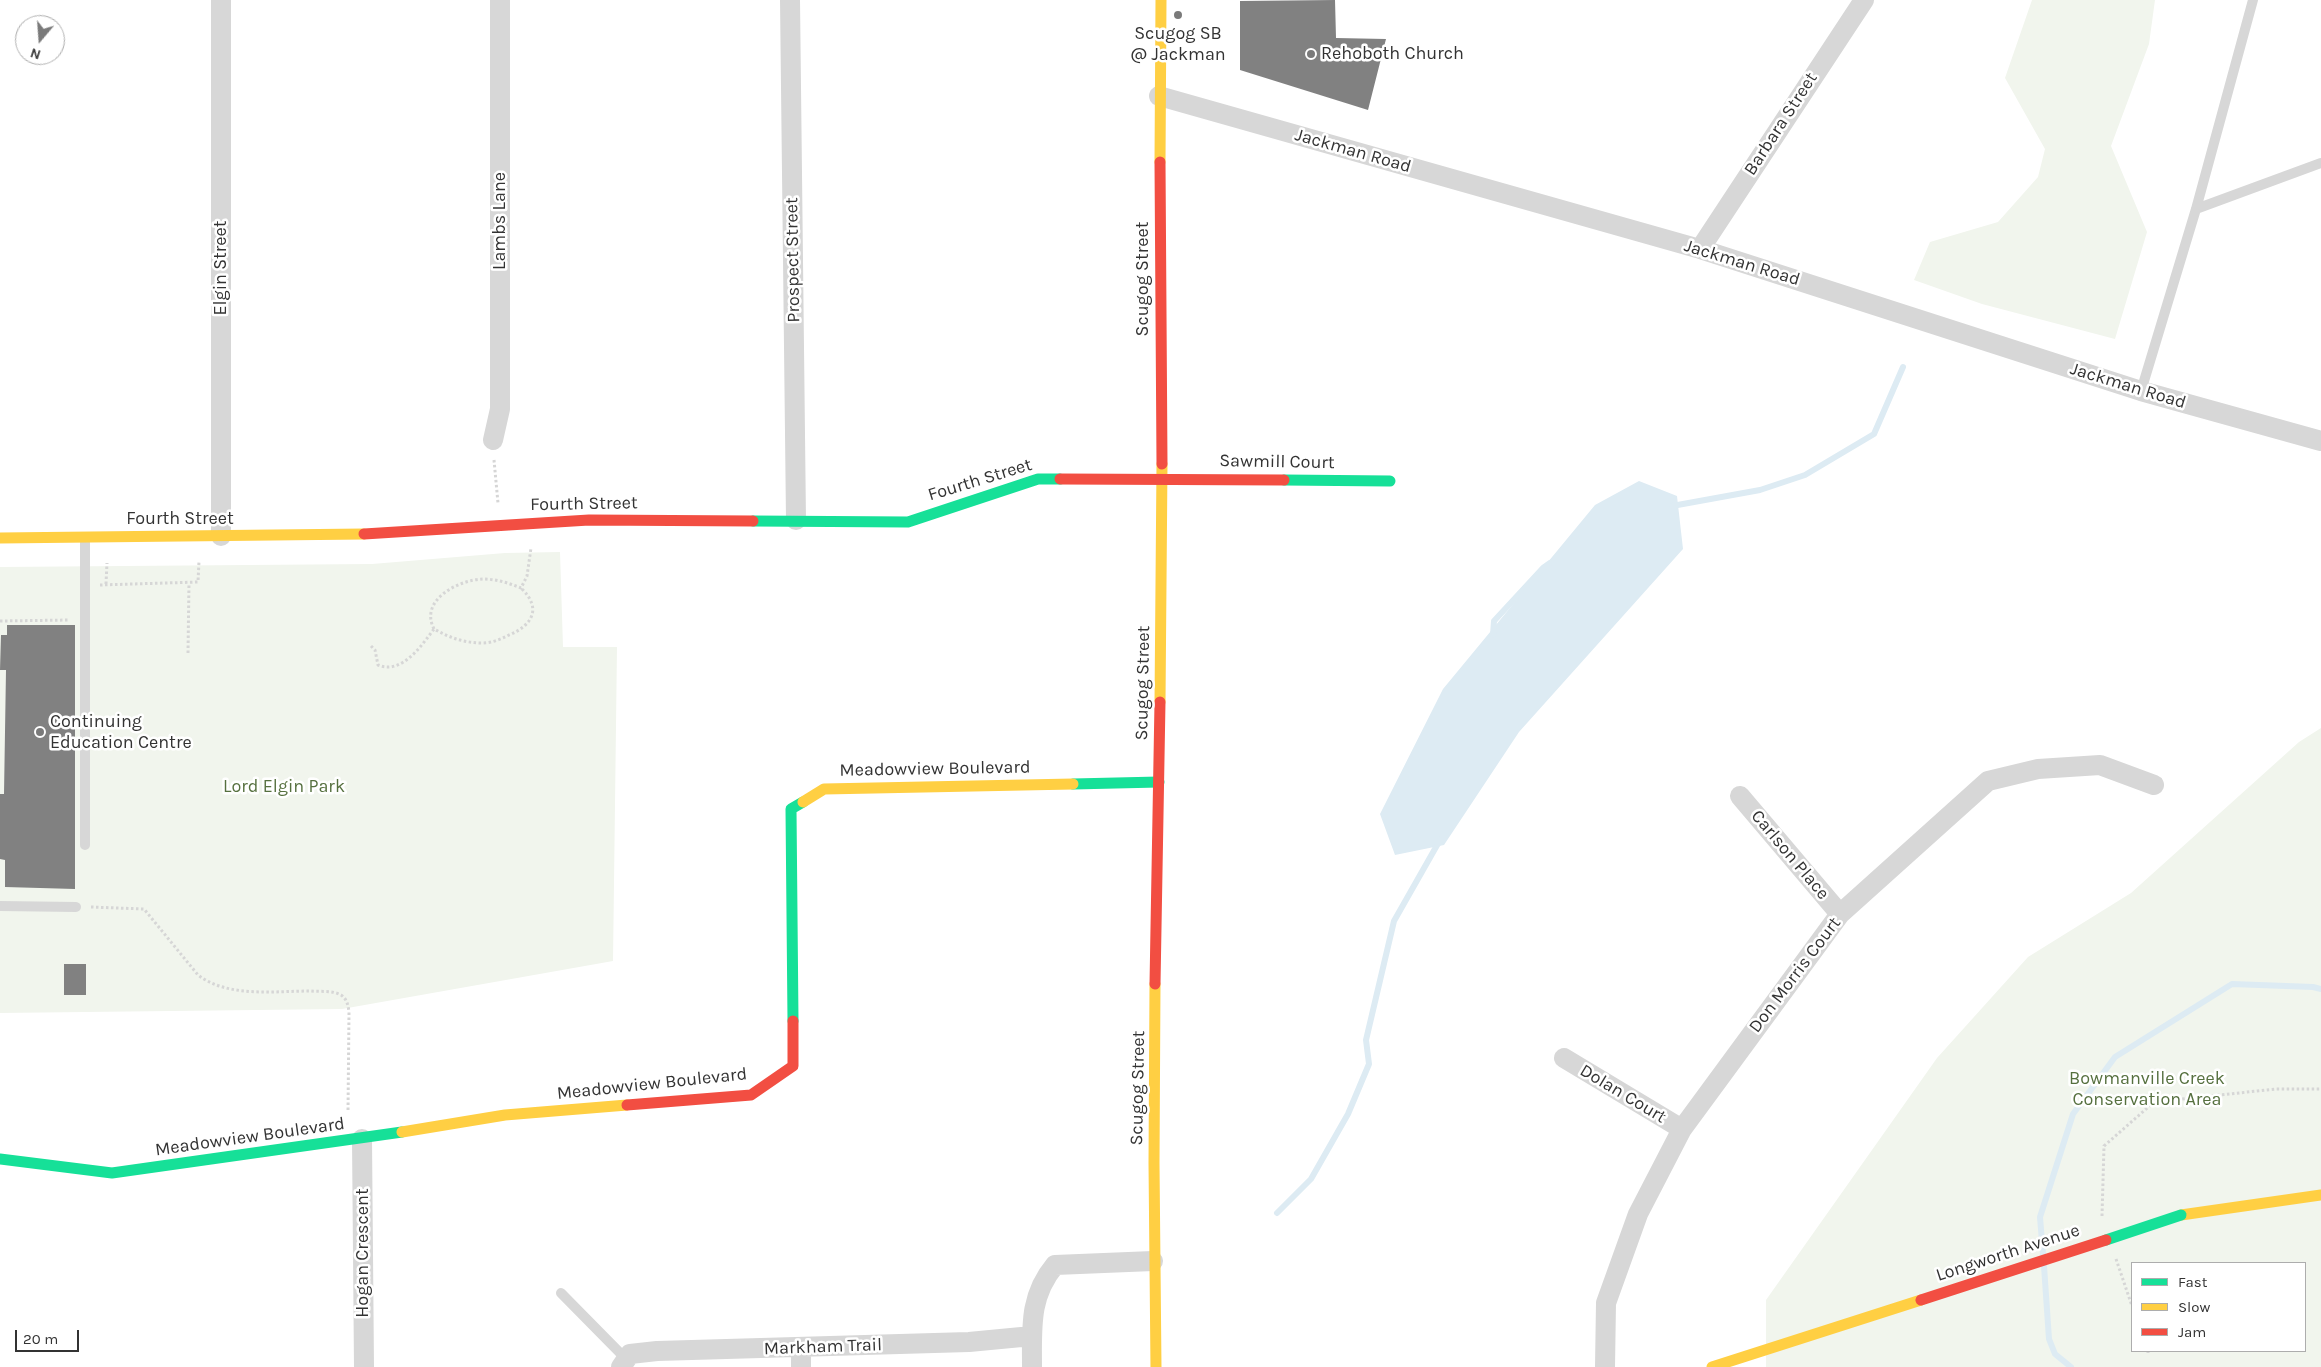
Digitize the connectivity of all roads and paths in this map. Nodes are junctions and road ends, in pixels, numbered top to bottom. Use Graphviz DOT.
graph roads {
  1 [pos="222,0"];
  2 [pos="500,0"];
  3 [pos="790,0"];
  4 [pos="1161,0"];
  5 [pos="1864,0"];
  6 [pos="2253,0"];
  7 [pos="1159,96"];
  8 [pos="2321,164"];
  9 [pos="2196,209"];
  10 [pos="1700,249"];
  11 [pos="2141,391"];
  12 [pos="493,440"];
  13 [pos="2321,441"];
  14 [pos="1162,478"];
  15 [pos="1390,481"];
  16 [pos="796,520"];
  17 [pos="531,522"];
  18 [pos="501,524"];
  19 [pos="221,536"];
  20 [pos="0,538"];
  21 [pos="85,538"];
  22 [pos="199,562"];
  23 [pos="107,563"];
  24 [pos="189,583"];
  25 [pos="106,584"];
  26 [pos="85,585"];
  27 [pos="522,588"];
  28 [pos="0,620"];
  29 [pos="85,620"];
  30 [pos="434,629"];
  31 [pos="371,646"];
  32 [pos="188,653"];
  33 [pos="1159,782"];
  34 [pos="2154,785"];
  35 [pos="1740,796"];
  36 [pos="85,845"];
  37 [pos="0,906"];
  38 [pos="76,907"];
  39 [pos="1840,914"];
  40 [pos="1564,1058"];
  41 [pos="2321,1089"];
  42 [pos="348,1112"];
  43 [pos="1682,1129"];
  44 [pos="362,1139"];
  45 [pos="0,1159"];
  46 [pos="2321,1195"];
  47 [pos="2103,1220"];
  48 [pos="2115,1254"];
  49 [pos="1154,1261"];
  50 [pos="561,1293"];
  51 [pos="2131,1303"];
  52 [pos="1032,1336"];
  53 [pos="801,1357"];
  54 [pos="624,1363"];
  55 [pos="364,1367"];
  56 [pos="1032,1367"];
  57 [pos="1156,1367"];
  58 [pos="1605,1367"];
  59 [pos="1712,1367"];
  1 -- 19 [label="street, Elgin Street"];
  2 -- 12 [label="street, Lambs Lane"];
  3 -- 16 [label="street, Prospect Street"];
  4 -- 7 [label="street, Scugog Street"];
  5 -- 10 [label="street, Barbara Street"];
  6 -- 9 [label="lane"];
  7 -- 10 [label="street, Jackman Road"];
  7 -- 14 [label="street, Scugog Street"];
  8 -- 9 [label="lane"];
  9 -- 11 [label="lane"];
  10 -- 11 [label="street, Jackman Road"];
  11 -- 13 [label="street, Jackman Road"];
  12 -- 18 [label="path"];
  14 -- 15 [label="street, Sawmill Court"];
  14 -- 16 [label="street, Fourth Street"];
  14 -- 33 [label="street, Scugog Street"];
  16 -- 17 [label="street, Fourth Street"];
  17 -- 18 [label="street, Fourth Street"];
  17 -- 27 [label="path"];
  18 -- 19 [label="street, Fourth Street"];
  19 -- 21 [label="street, Fourth Street"];
  20 -- 21 [label="street, Fourth Street"];
  21 -- 26 [label="lane"];
  22 -- 24 [label="path"];
  23 -- 25 [label="path"];
  24 -- 25 [label="path"];
  24 -- 32 [label="path"];
  25 -- 26 [label="path"];
  26 -- 29 [label="lane"];
  27 -- 30 [label="path"];
  27 -- 30 [label="path"];
  28 -- 29 [label="path"];
  29 -- 36 [label="lane"];
  30 -- 31 [label="path"];
  33 -- 44 [label="street, Meadowview Boulevard"];
  33 -- 49 [label="street, Scugog Street"];
  34 -- 39 [label="street, Don Morris Court"];
  35 -- 39 [label="street, Carlson Place"];
  37 -- 38 [label="lane"];
  38 -- 42 [label="path"];
  39 -- 43 [label="street, Don Morris Court"];
  40 -- 43 [label="street, Dolan Court"];
  41 -- 47 [label="path"];
  43 -- 58 [label="street, Don Morris Court"];
  44 -- 45 [label="street, Meadowview Boulevard"];
  44 -- 55 [label="street, Hogan Crescent"];
  46 -- 59 [label="street, Longworth Avenue, bridge"];
  48 -- 51 [label="path"];
  49 -- 52 [label="street"];
  49 -- 57 [label="street, Scugog Street"];
  50 -- 54 [label="lane"];
  52 -- 53 [label="street, Markham Trail"];
  52 -- 56 [label="street"];
  53 -- 54 [label="street, Markham Trail"];
}
